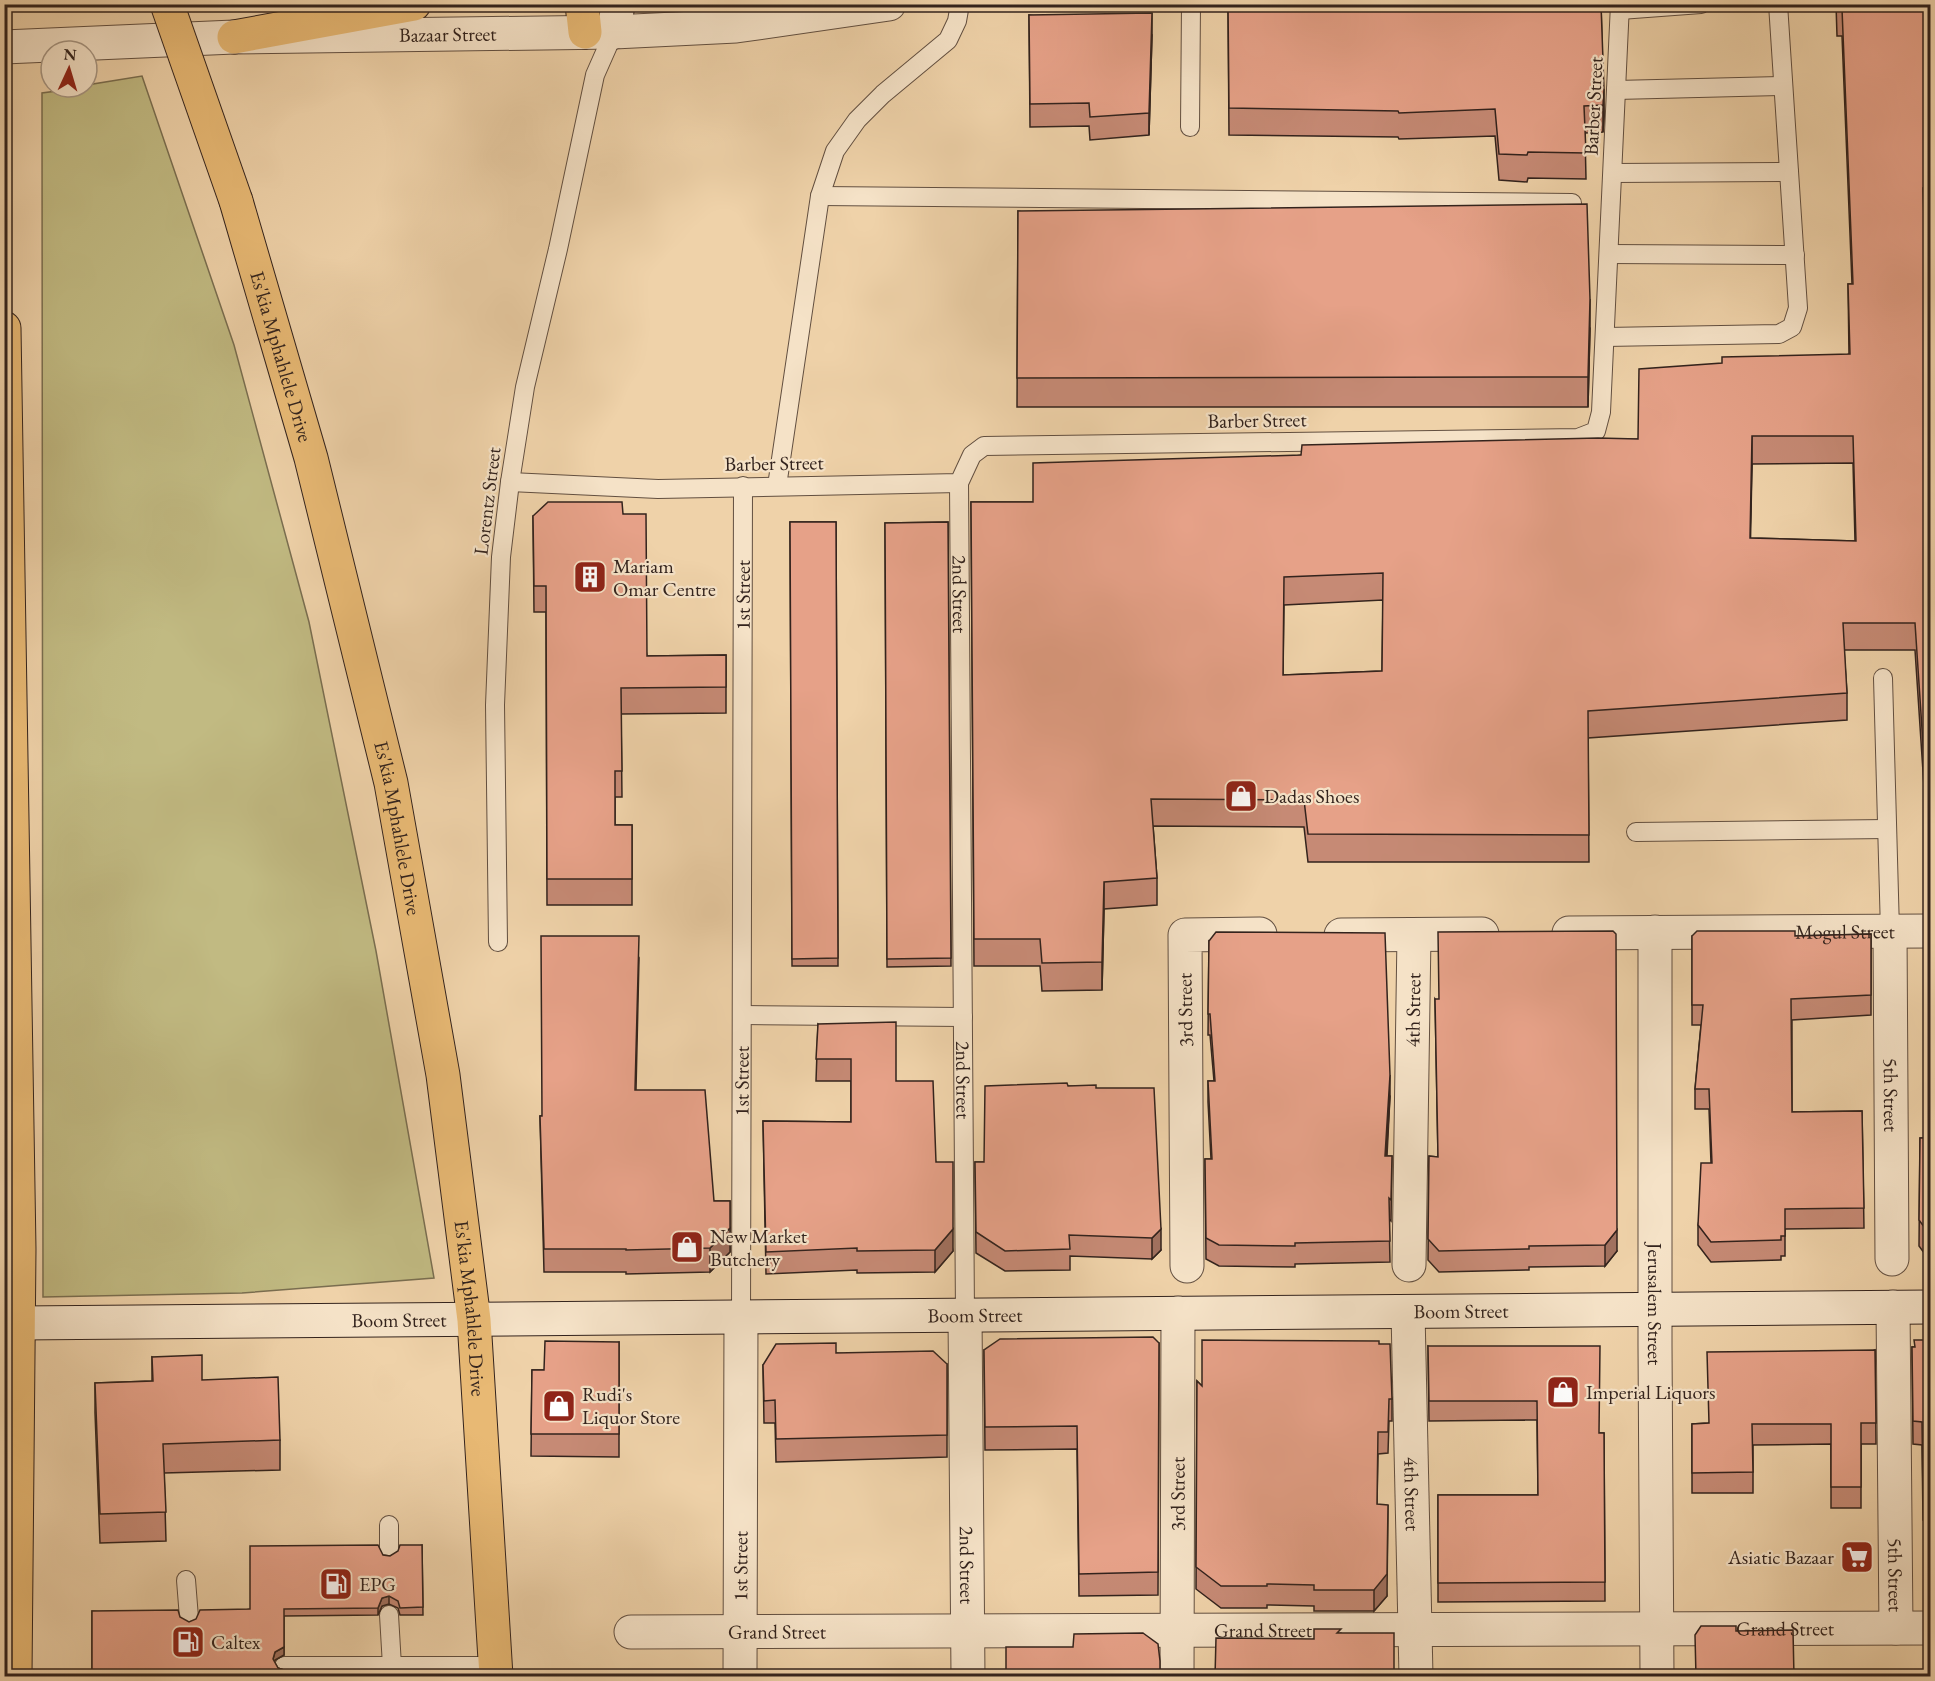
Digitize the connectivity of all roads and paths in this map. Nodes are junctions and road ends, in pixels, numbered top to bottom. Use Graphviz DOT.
graph roads {
  1 [pos="167,4"];
  2 [pos="414,4"];
  3 [pos="889,4"];
  4 [pos="960,4"];
  5 [pos="1191,4"];
  6 [pos="1701,4"];
  7 [pos="1778,4"];
  8 [pos="1620,7"];
  9 [pos="600,18"];
  10 [pos="234,37"];
  11 [pos="4,48"];
  12 [pos="595,75"];
  13 [pos="1783,86"];
  14 [pos="1616,90"];
  15 [pos="1190,127"];
  16 [pos="1789,172"];
  17 [pos="1612,173"];
  18 [pos="820,196"];
  19 [pos="1572,203"];
  20 [pos="1609,254"];
  21 [pos="1795,255"];
  22 [pos="4,328"];
  23 [pos="1605,337"];
  24 [pos="510,482"];
  25 [pos="959,483"];
  26 [pos="743,486"];
  27 [pos="777,486"];
  28 [pos="1883,678"];
  29 [pos="1887,829"];
  30 [pos="1636,832"];
  31 [pos="1890,931"];
  32 [pos="1930,931"];
  33 [pos="1655,933"];
  34 [pos="1506,934"];
  35 [pos="1540,934"];
  36 [pos="1414,935"];
  37 [pos="498,942"];
  38 [pos="742,1015"];
  39 [pos="963,1017"];
  40 [pos="4,1126"];
  41 [pos="20,1249"];
  42 [pos="1892,1259"];
  43 [pos="1409,1265"];
  44 [pos="1187,1266"];
  45 [pos="1893,1307"];
  46 [pos="1930,1307"];
  47 [pos="1656,1309"];
  48 [pos="1408,1312"];
  49 [pos="1178,1313"];
  50 [pos="965,1315"];
  51 [pos="741,1317"];
  52 [pos="474,1320"];
  53 [pos="18,1323"];
  54 [pos="389,1525"];
  55 [pos="389,1552"];
  56 [pos="186,1580"];
  57 [pos="389,1615"];
  58 [pos="189,1618"];
  59 [pos="1896,1628"];
  60 [pos="1930,1628"];
  61 [pos="1414,1629"];
  62 [pos="1657,1629"];
  63 [pos="1178,1630"];
  64 [pos="740,1631"];
  65 [pos="968,1631"];
  66 [pos="631,1632"];
  67 [pos="284,1666"];
  68 [pos="392,1666"];
  69 [pos="496,1671"];
  70 [pos="15,1677"];
  71 [pos="740,1677"];
  72 [pos="968,1677"];
  73 [pos="1177,1677"];
  74 [pos="1416,1677"];
  75 [pos="1657,1677"];
  1 -- 52 [label="main road, Es'kia Mphahlele Drive, bridge"];
  2 -- 10 [label="main road"];
  3 -- 9 [label="street, Bazaar Street"];
  4 -- 18 [label="lane"];
  5 -- 15 [label="lane"];
  6 -- 8 [label="lane"];
  7 -- 13 [label="lane"];
  8 -- 14 [label="lane, Barber Street"];
  9 -- 10 [label="street, Bazaar Street"];
  9 -- 12 [label="lane, Lorentz Street"];
  9 -- 12 [label="lane, Lorentz Street"];
  10 -- 11 [label="street, Bazaar Street"];
  12 -- 24 [label="lane, Lorentz Street"];
  13 -- 14 [label="lane"];
  13 -- 16 [label="lane"];
  14 -- 17 [label="lane, Barber Street"];
  16 -- 17 [label="lane"];
  16 -- 21 [label="lane"];
  17 -- 20 [label="lane, Barber Street"];
  18 -- 19 [label="lane"];
  18 -- 27 [label="lane"];
  20 -- 21 [label="lane"];
  20 -- 23 [label="lane, Barber Street"];
  21 -- 23 [label="lane"];
  22 -- 41 [label="main road"];
  23 -- 25 [label="lane, Barber Street"];
  24 -- 26 [label="lane, Barber Street"];
  24 -- 37 [label="lane, Lorentz Street"];
  25 -- 27 [label="lane, Barber Street"];
  25 -- 39 [label="lane, 2nd Street"];
  26 -- 27 [label="lane, Barber Street"];
  26 -- 38 [label="lane, 1st Street"];
  28 -- 29 [label="lane"];
  29 -- 30 [label="lane"];
  29 -- 31 [label="lane"];
  31 -- 32 [label="street, Mogul Street"];
  31 -- 33 [label="street, Mogul Street"];
  31 -- 42 [label="street, 5th Street"];
  33 -- 35 [label="street, Mogul Street"];
  33 -- 47 [label="street, Jerusalem Street"];
  34 -- 36 [label="street"];
  36 -- 43 [label="street, 4th Street"];
  36 -- 44 [label="street, 3rd Street"];
  38 -- 39 [label="lane"];
  38 -- 51 [label="lane, 1st Street"];
  39 -- 50 [label="lane, 2nd Street"];
  40 -- 41 [label="main road"];
  41 -- 53 [label="main road"];
  45 -- 46 [label="street, Boom Street"];
  45 -- 47 [label="street, Boom Street"];
  45 -- 59 [label="street, 5th Street"];
  47 -- 48 [label="street, Boom Street"];
  47 -- 62 [label="street, Jerusalem Street"];
  48 -- 49 [label="street, Boom Street"];
  48 -- 61 [label="street, 4th Street"];
  49 -- 50 [label="street, Boom Street"];
  49 -- 63 [label="street, 3rd Street"];
  50 -- 51 [label="street, Boom Street"];
  50 -- 65 [label="street, 2nd Street"];
  51 -- 52 [label="street, Boom Street"];
  51 -- 64 [label="street, 1st Street"];
  52 -- 53 [label="street, Boom Street"];
  52 -- 69 [label="main road, Es'kia Mphahlele Drive"];
  53 -- 70 [label="main road"];
  54 -- 55 [label="lane"];
  56 -- 58 [label="lane"];
  57 -- 68 [label="lane"];
  59 -- 60 [label="street, Grand Street"];
  59 -- 62 [label="street, Grand Street"];
  61 -- 62 [label="street, Grand Street"];
  61 -- 63 [label="street, Grand Street"];
  61 -- 74 [label="street, 4th Street"];
  62 -- 75 [label="street, Jerusalem Street"];
  63 -- 65 [label="street, Grand Street"];
  63 -- 73 [label="street, 3rd Street"];
  64 -- 65 [label="street, Grand Street"];
  64 -- 66 [label="street, Grand Street"];
  64 -- 71 [label="street, 1st Street"];
  65 -- 72 [label="street, 2nd Street"];
  67 -- 68 [label="lane"];
  68 -- 69 [label="lane"];
}
